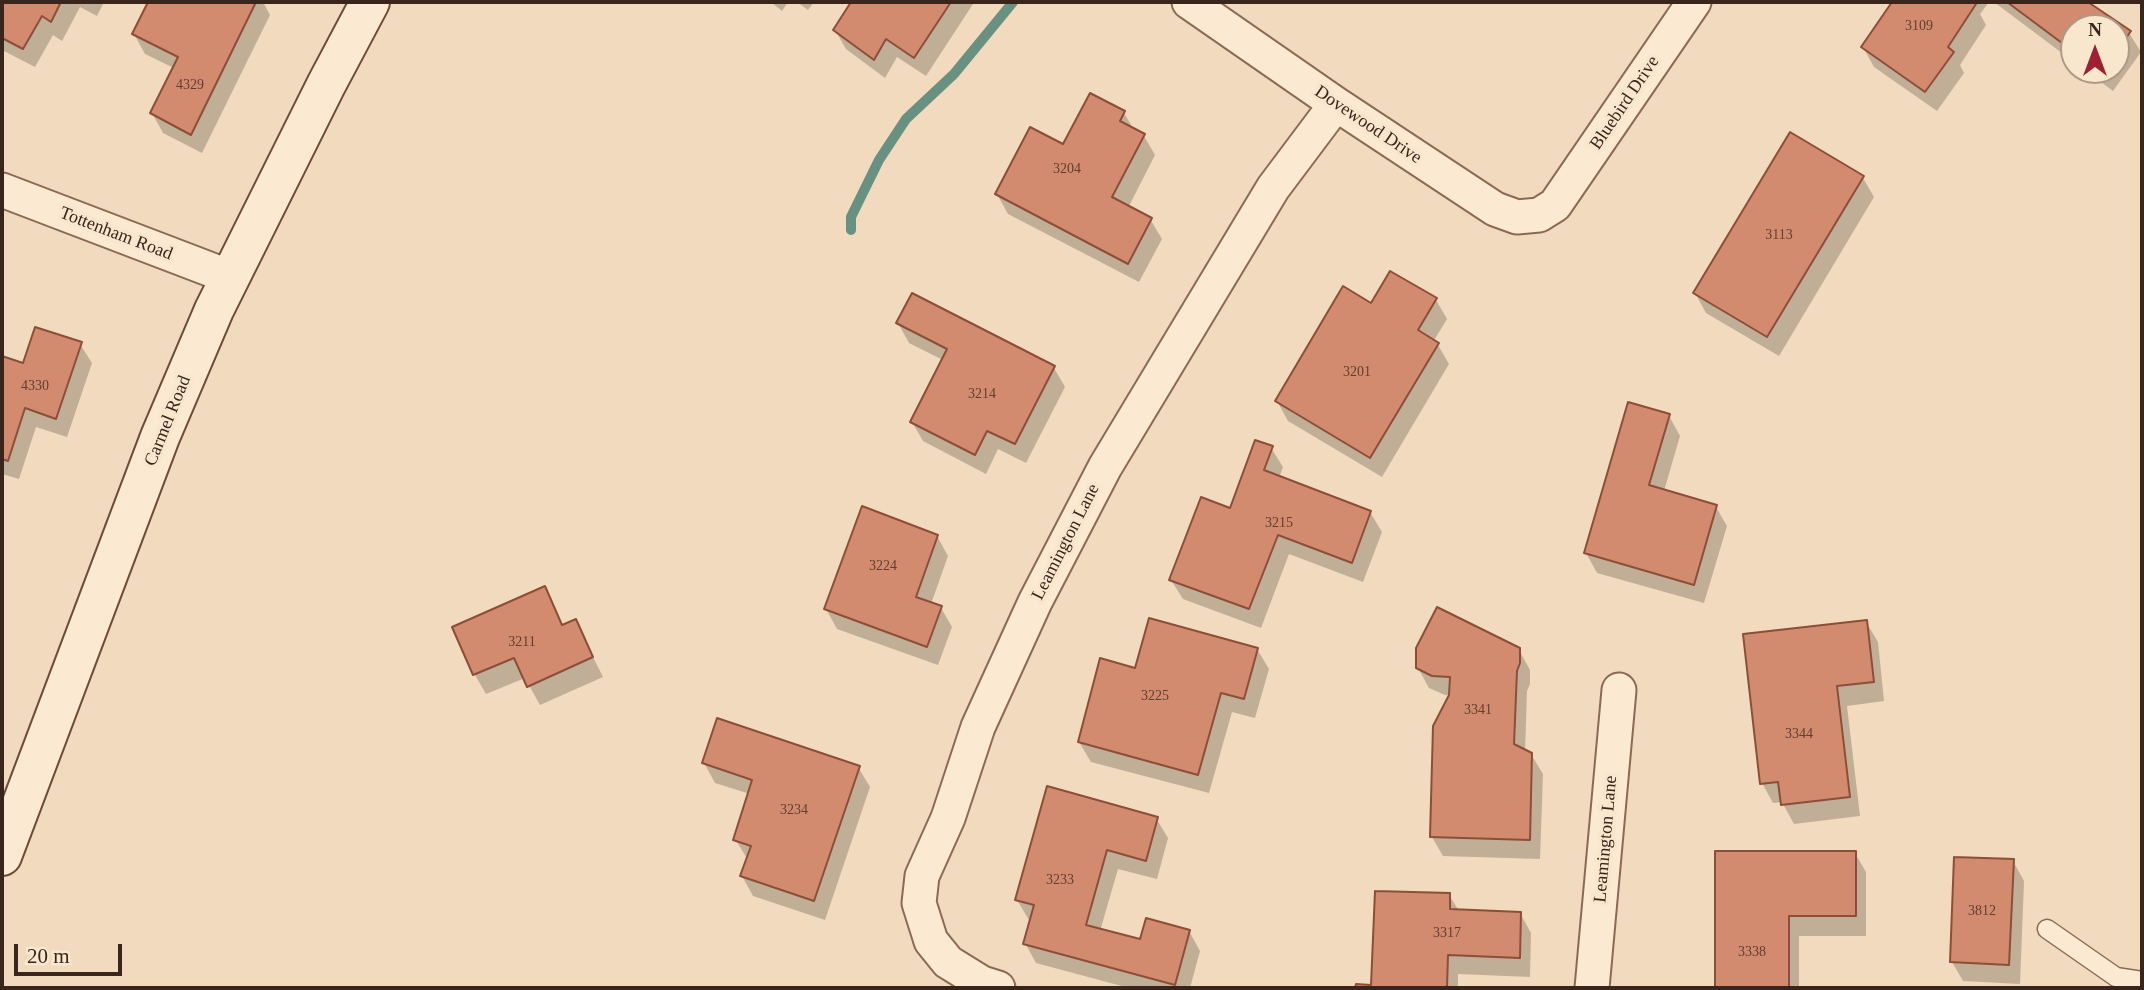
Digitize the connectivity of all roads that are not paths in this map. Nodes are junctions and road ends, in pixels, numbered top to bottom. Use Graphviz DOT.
graph roads {
  1 [pos="370,2"];
  2 [pos="1189,2"];
  3 [pos="1694,2"];
  4 [pos="1336,104"];
  5 [pos="2,190"];
  6 [pos="1555,205"];
  7 [pos="230,277"];
  8 [pos="1619,690"];
  9 [pos="2,856"];
  10 [pos="2047,929"];
  11 [pos="2142,981"];
  12 [pos="998,988"];
  13 [pos="1592,988"];
  1 -- 7 [label="main road, Carmel Road"];
  2 -- 4 [label="street, Dovewood Drive"];
  3 -- 6 [label="street, Bluebird Drive"];
  4 -- 6 [label="street, Dovewood Drive"];
  4 -- 12 [label="street, Leamington Lane"];
  5 -- 7 [label="street, Tottenham Road"];
  7 -- 9 [label="main road, Carmel Road"];
  8 -- 13 [label="street, Leamington Lane"];
  10 -- 11 [label="lane"];
}
